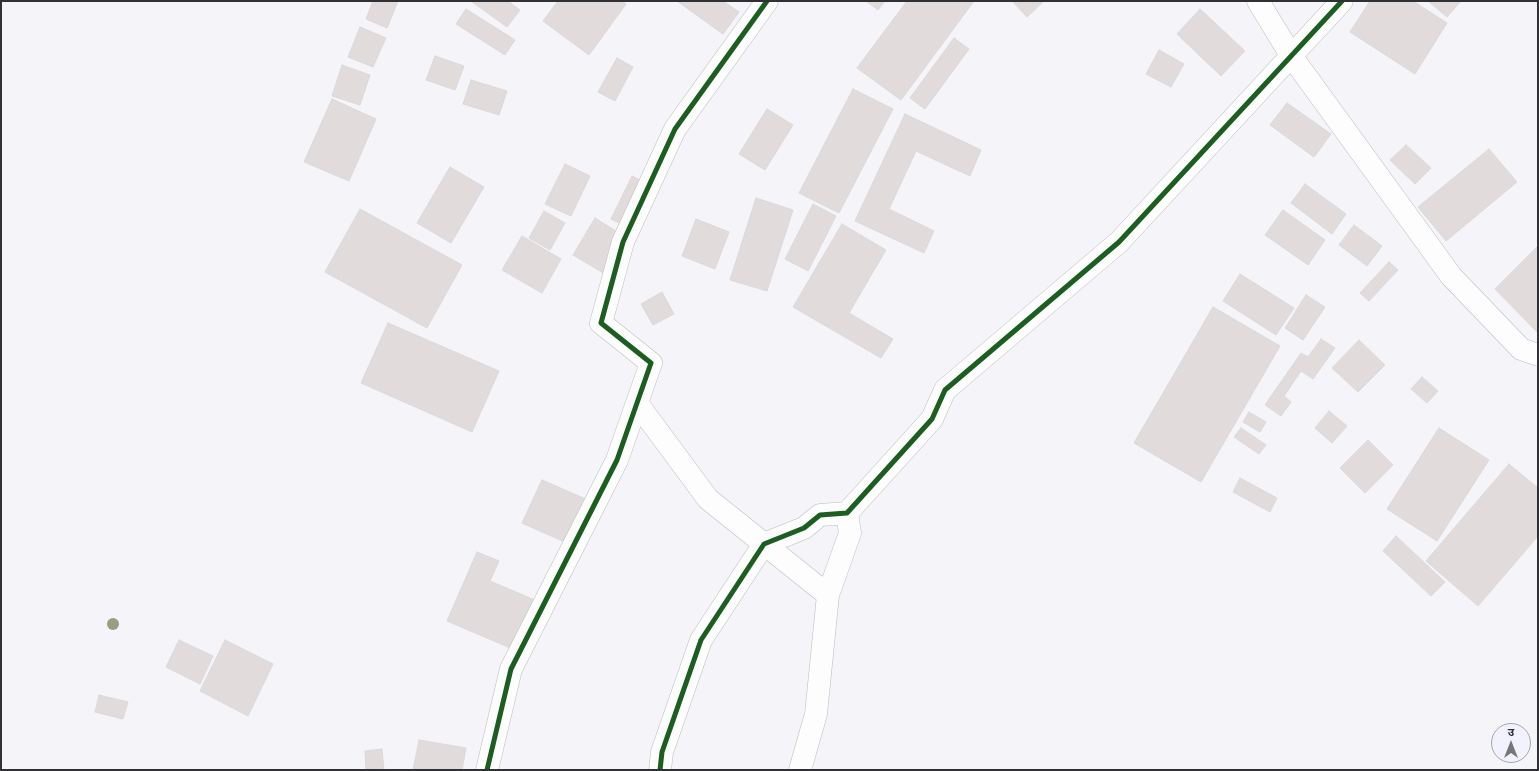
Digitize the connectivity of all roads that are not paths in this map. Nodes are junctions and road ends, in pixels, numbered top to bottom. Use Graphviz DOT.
graph roads {
  1 [pos="767,1"];
  2 [pos="1258,1"];
  3 [pos="1342,1"];
  4 [pos="1292,57"];
  5 [pos="1538,355"];
  6 [pos="637,403"];
  7 [pos="846,513"];
  8 [pos="764,544"];
  9 [pos="828,595"];
  10 [pos="488,770"];
  11 [pos="660,770"];
  12 [pos="800,770"];
  1 -- 6 [label="street"];
  2 -- 4 [label="street"];
  3 -- 4 [label="street"];
  4 -- 5 [label="street"];
  4 -- 7 [label="street"];
  6 -- 8 [label="street"];
  6 -- 10 [label="street"];
  7 -- 8 [label="street"];
  7 -- 9 [label="street"];
  8 -- 9 [label="street"];
  8 -- 11 [label="street"];
  9 -- 12 [label="street"];
}
